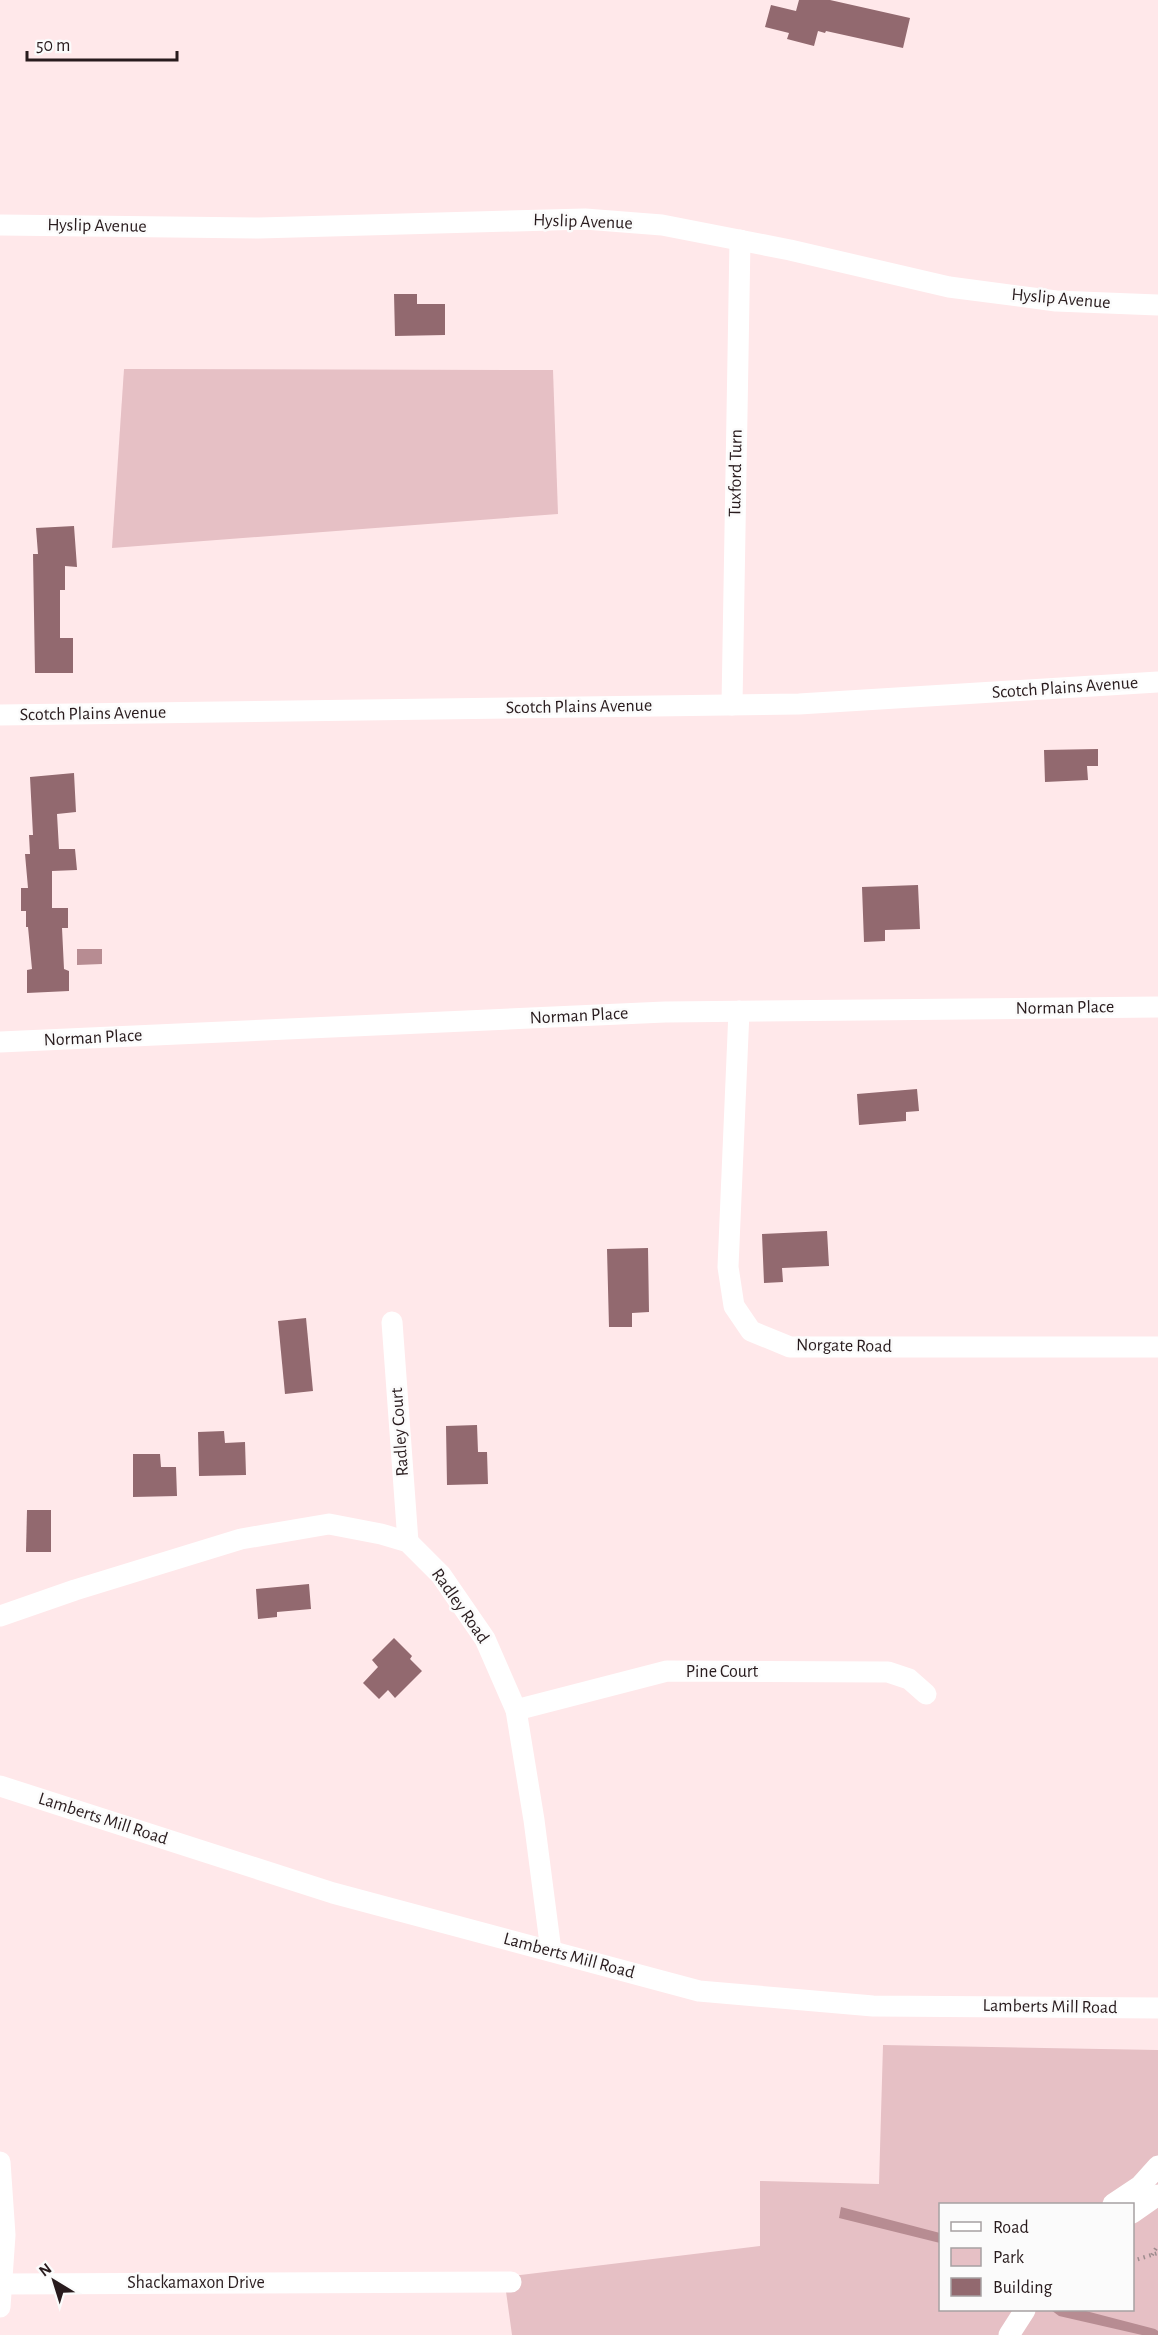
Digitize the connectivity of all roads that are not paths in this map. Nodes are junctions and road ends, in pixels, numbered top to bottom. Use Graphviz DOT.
graph roads {
  1 [pos="0,225"];
  2 [pos="740,240"];
  3 [pos="1158,305"];
  4 [pos="1158,682"];
  5 [pos="732,705"];
  6 [pos="0,715"];
  7 [pos="1158,1007"];
  8 [pos="739,1011"];
  9 [pos="0,1042"];
  10 [pos="392,1322"];
  11 [pos="1158,1347"];
  12 [pos="408,1542"];
  13 [pos="0,1616"];
  14 [pos="926,1694"];
  15 [pos="516,1710"];
  16 [pos="0,1786"];
  17 [pos="551,1952"];
  18 [pos="1158,2008"];
  19 [pos="0,2162"];
  20 [pos="1158,2166"];
  21 [pos="1158,2195"];
  22 [pos="1116,2203"];
  23 [pos="1134,2213"];
  24 [pos="511,2282"];
  25 [pos="2,2284"];
  26 [pos="0,2307"];
  27 [pos="1024,2311"];
  28 [pos="1009,2335"];
  1 -- 2 [label="street, Hyslip Avenue"];
  2 -- 3 [label="street, Hyslip Avenue"];
  2 -- 5 [label="street, Tuxford Turn"];
  4 -- 5 [label="street, Scotch Plains Avenue"];
  5 -- 6 [label="street, Scotch Plains Avenue"];
  7 -- 8 [label="street, Norman Place"];
  8 -- 9 [label="street, Norman Place"];
  8 -- 11 [label="street, Norgate Road"];
  10 -- 12 [label="street, Radley Court"];
  12 -- 13 [label="street, Radley Road"];
  12 -- 15 [label="street, Radley Road"];
  14 -- 15 [label="street, Pine Court"];
  15 -- 17 [label="street, Radley Road"];
  16 -- 17 [label="street, Lamberts Mill Road"];
  17 -- 18 [label="street, Lamberts Mill Road"];
  19 -- 25 [label="street"];
  20 -- 22 [label="street"];
  21 -- 23 [label="street"];
  24 -- 25 [label="street, Shackamaxon Drive"];
  25 -- 26 [label="street"];
  27 -- 28 [label="street"];
}
